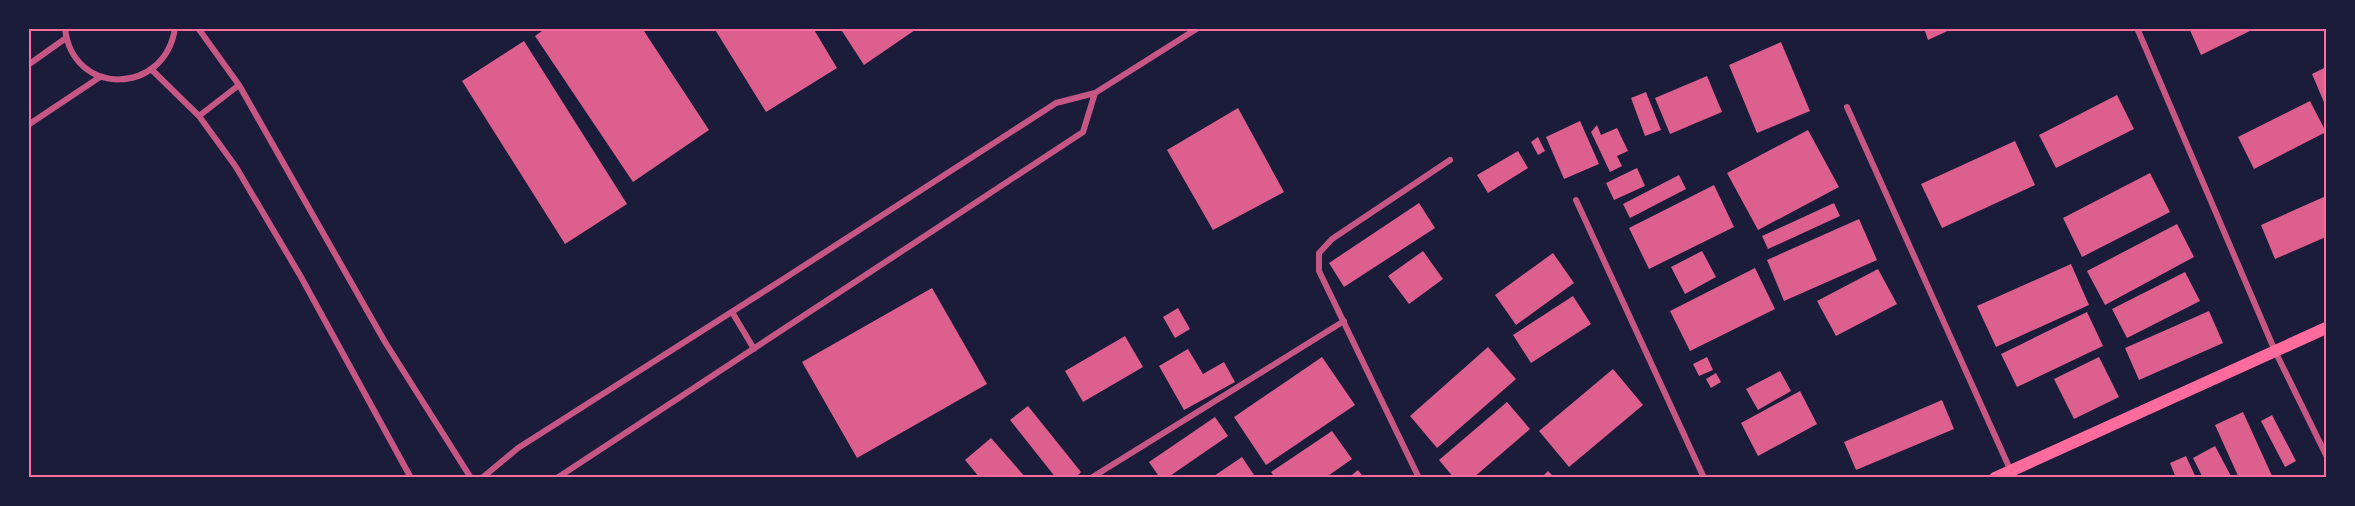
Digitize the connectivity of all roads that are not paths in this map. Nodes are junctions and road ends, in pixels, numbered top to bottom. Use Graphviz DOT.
graph roads {
  1 [pos="65,28"];
  2 [pos="175,28"];
  3 [pos="198,28"];
  4 [pos="1198,28"];
  5 [pos="2137,28"];
  6 [pos="66,38"];
  7 [pos="28,65"];
  8 [pos="152,70"];
  9 [pos="100,77"];
  10 [pos="238,85"];
  11 [pos="1095,93"];
  12 [pos="1847,107"];
  13 [pos="199,116"];
  14 [pos="28,125"];
  15 [pos="1450,160"];
  16 [pos="1576,200"];
  17 [pos="732,312"];
  18 [pos="1344,321"];
  19 [pos="2326,328"];
  20 [pos="754,349"];
  21 [pos="2275,351"];
  22 [pos="2326,455"];
  23 [pos="2012,473"];
  24 [pos="1095,476"];
  25 [pos="411,477"];
  26 [pos="471,477"];
  27 [pos="482,477"];
  28 [pos="557,477"];
  29 [pos="1419,477"];
  30 [pos="1704,477"];
  31 [pos="1995,477"];
  1 -- 6 [label="street"];
  2 -- 8 [label="street"];
  3 -- 10 [label="street"];
  4 -- 11 [label="street"];
  5 -- 21 [label="street"];
  6 -- 7 [label="street"];
  6 -- 9 [label="street"];
  8 -- 9 [label="street"];
  8 -- 13 [label="street"];
  9 -- 14 [label="street"];
  10 -- 13 [label="street"];
  10 -- 26 [label="street"];
  11 -- 17 [label="street"];
  11 -- 20 [label="street"];
  12 -- 23 [label="street"];
  13 -- 25 [label="street"];
  15 -- 18 [label="street"];
  16 -- 30 [label="street"];
  17 -- 20 [label="street"];
  17 -- 27 [label="street"];
  18 -- 24 [label="street"];
  18 -- 29 [label="street"];
  19 -- 21 [label="main road"];
  20 -- 28 [label="street"];
  21 -- 22 [label="street"];
  21 -- 23 [label="main road"];
  23 -- 31 [label="main road"];
}
